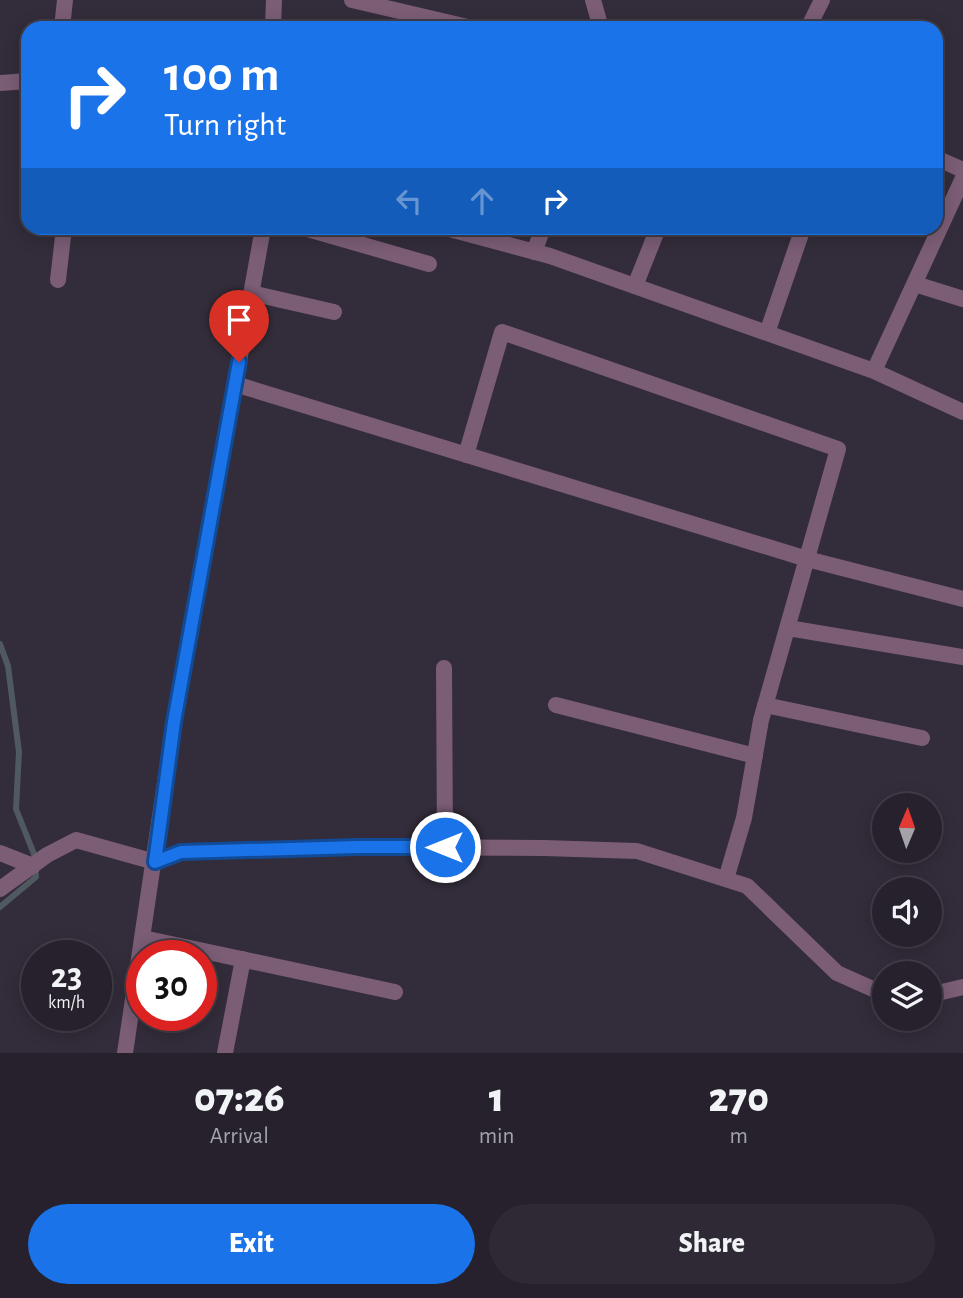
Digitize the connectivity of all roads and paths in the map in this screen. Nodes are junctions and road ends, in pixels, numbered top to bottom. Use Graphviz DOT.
graph roads {
  1 [pos="65,0"];
  2 [pos="274,0"];
  3 [pos="352,0"];
  4 [pos="593,0"];
  5 [pos="822,0"];
  6 [pos="63,21"];
  7 [pos="273,21"];
  8 [pos="442,21"];
  9 [pos="599,21"];
  10 [pos="812,21"];
  11 [pos="21,82"];
  12 [pos="0,83"];
  13 [pos="943,161"];
  14 [pos="963,170"];
  15 [pos="963,178"];
  16 [pos="943,222"];
  17 [pos="63,235"];
  18 [pos="262,235"];
  19 [pos="328,235"];
  20 [pos="472,235"];
  21 [pos="540,235"];
  22 [pos="655,235"];
  23 [pos="801,235"];
  24 [pos="937,235"];
  25 [pos="534,252"];
  26 [pos="429,264"];
  27 [pos="58,280"];
  28 [pos="915,284"];
  29 [pos="635,286"];
  30 [pos="251,293"];
  31 [pos="963,299"];
  32 [pos="334,312"];
  33 [pos="767,333"];
  34 [pos="874,372"];
  35 [pos="235,384"];
  36 [pos="963,412"];
  37 [pos="466,455"];
  38 [pos="807,559"];
  39 [pos="963,599"];
  40 [pos="788,628"];
  41 [pos="963,657"];
  42 [pos="444,668"];
  43 [pos="556,705"];
  44 [pos="765,705"];
  45 [pos="922,738"];
  46 [pos="755,756"];
  47 [pos="445,847"];
  48 [pos="0,853"];
  49 [pos="155,862"];
  50 [pos="33,866"];
  51 [pos="726,879"];
  52 [pos="0,889"];
  53 [pos="143,938"];
  54 [pos="243,960"];
  55 [pos="963,987"];
  56 [pos="872,989"];
  57 [pos="395,992"];
  58 [pos="942,992"];
  59 [pos="125,1053"];
  60 [pos="225,1053"];
  1 -- 6 [label="street"];
  2 -- 7 [label="street"];
  3 -- 8 [label="street"];
  4 -- 9 [label="street"];
  5 -- 10 [label="street"];
  11 -- 12 [label="street"];
  13 -- 14 [label="street"];
  15 -- 16 [label="street"];
  17 -- 27 [label="street"];
  18 -- 30 [label="street"];
  19 -- 26 [label="street"];
  20 -- 25 [label="street"];
  21 -- 25 [label="street"];
  22 -- 29 [label="street"];
  23 -- 33 [label="street"];
  24 -- 28 [label="street"];
  25 -- 29 [label="street"];
  28 -- 31 [label="street"];
  28 -- 34 [label="street"];
  29 -- 33 [label="street"];
  30 -- 32 [label="street"];
  30 -- 35 [label="street"];
  33 -- 34 [label="street"];
  34 -- 36 [label="street"];
  35 -- 37 [label="street"];
  35 -- 49 [label="street"];
  37 -- 38 [label="street"];
  37 -- 38 [label="street"];
  38 -- 39 [label="street"];
  38 -- 40 [label="street"];
  40 -- 41 [label="street"];
  40 -- 44 [label="street"];
  42 -- 47 [label="street"];
  43 -- 46 [label="street"];
  44 -- 45 [label="street"];
  44 -- 46 [label="street"];
  46 -- 51 [label="street"];
  47 -- 49 [label="street"];
  47 -- 51 [label="street"];
  48 -- 50 [label="street"];
  49 -- 50 [label="street"];
  49 -- 53 [label="street"];
  50 -- 52 [label="street"];
  51 -- 56 [label="street"];
  53 -- 54 [label="street"];
  53 -- 59 [label="street"];
  54 -- 57 [label="street"];
  54 -- 60 [label="street"];
  55 -- 58 [label="street"];
}
